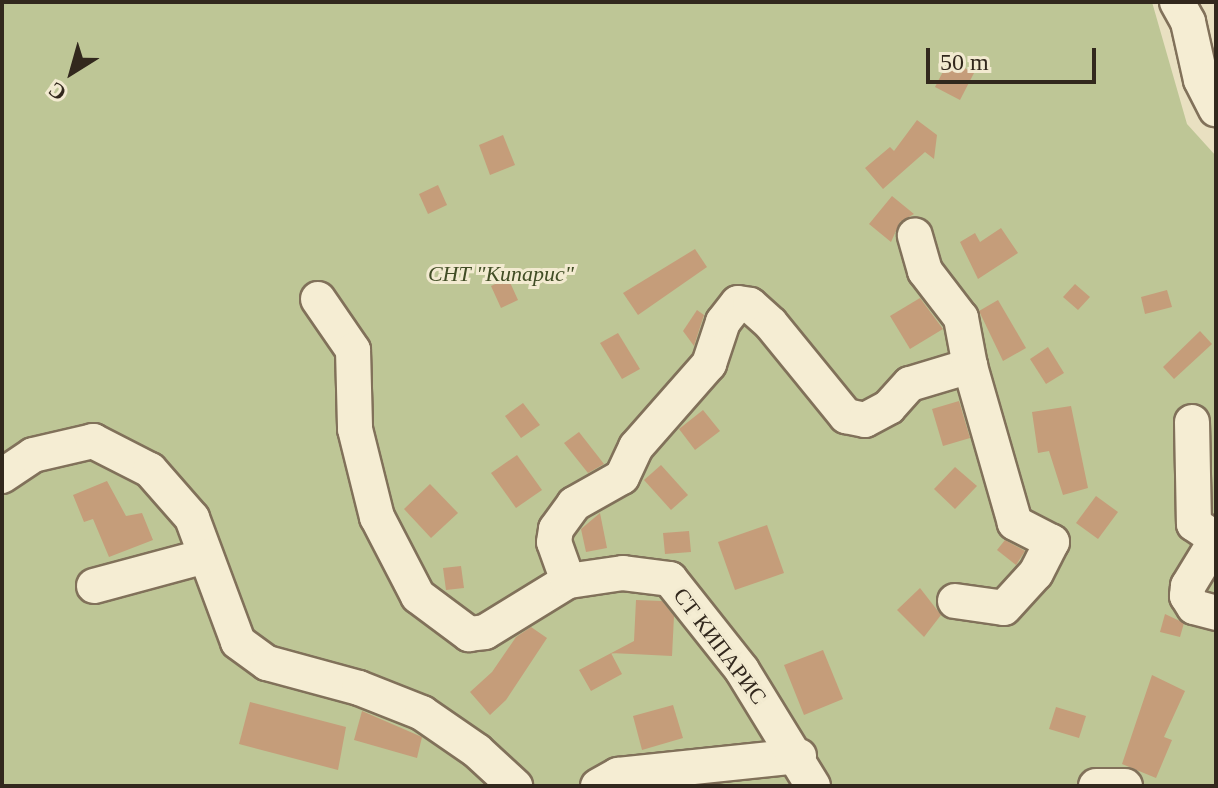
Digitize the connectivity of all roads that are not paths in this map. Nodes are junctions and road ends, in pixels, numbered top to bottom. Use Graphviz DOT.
graph roads {
  1 [pos="1177,2"];
  2 [pos="1216,109"];
  3 [pos="915,235"];
  4 [pos="318,299"];
  5 [pos="970,366"];
  6 [pos="1192,422"];
  7 [pos="2,476"];
  8 [pos="1216,540"];
  9 [pos="205,556"];
  10 [pos="568,581"];
  11 [pos="94,586"];
  12 [pos="955,601"];
  13 [pos="1216,613"];
  14 [pos="806,771"];
  15 [pos="515,786"];
  16 [pos="598,786"];
  17 [pos="1096,786"];
  18 [pos="1125,786"];
  1 -- 2 [label="lane"];
  3 -- 5 [label="lane"];
  4 -- 10 [label="lane"];
  5 -- 10 [label="lane"];
  5 -- 12 [label="lane"];
  6 -- 8 [label="lane"];
  7 -- 9 [label="lane"];
  8 -- 13 [label="lane"];
  9 -- 11 [label="lane"];
  9 -- 15 [label="lane"];
  10 -- 14 [label="lane, СТ КИПАРИС"];
  14 -- 16 [label="lane"];
  17 -- 18 [label="lane"];
}
